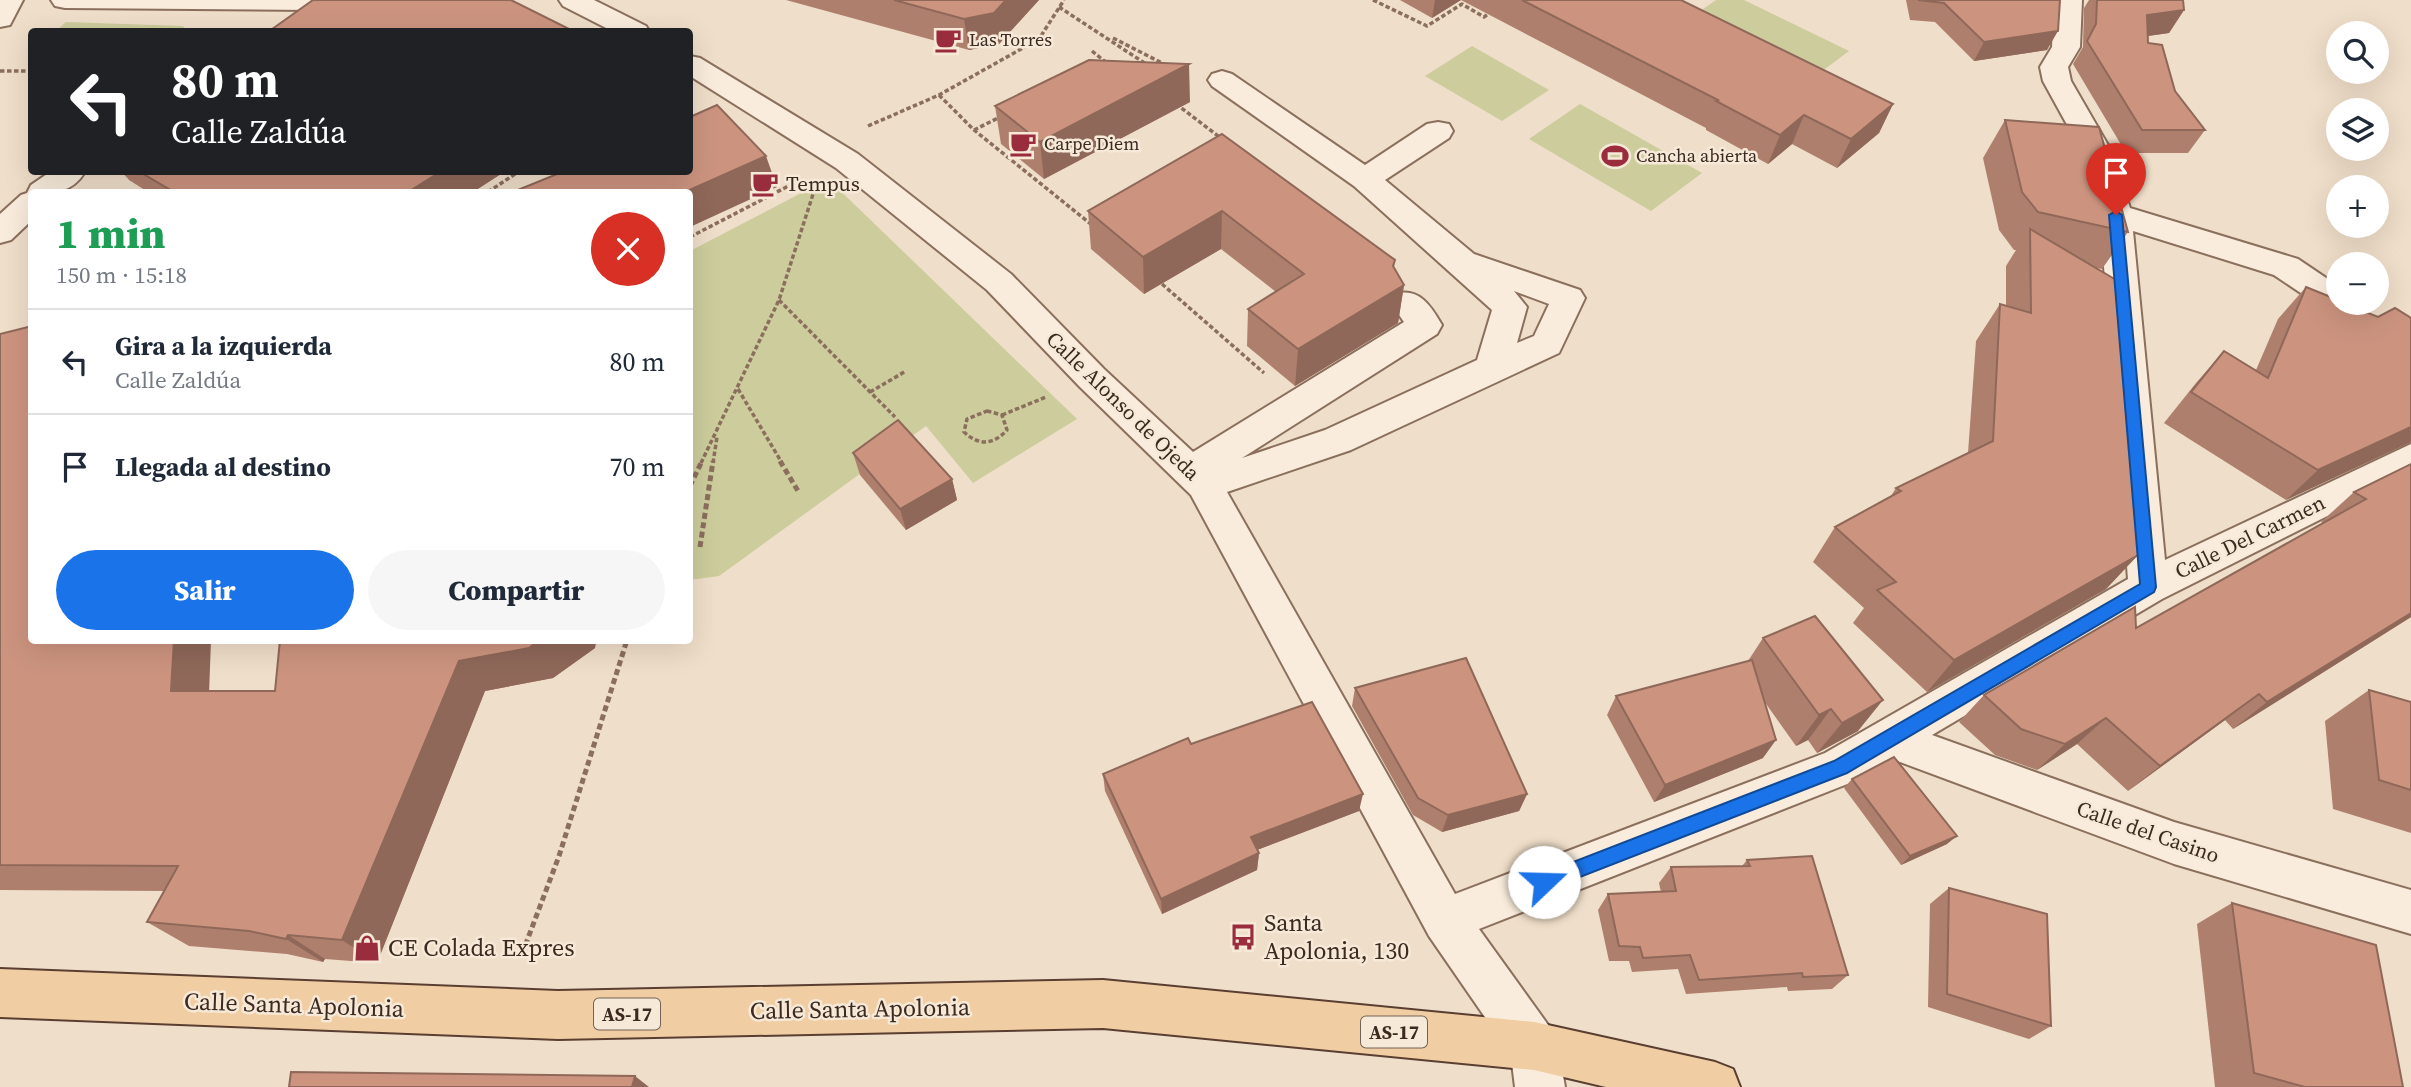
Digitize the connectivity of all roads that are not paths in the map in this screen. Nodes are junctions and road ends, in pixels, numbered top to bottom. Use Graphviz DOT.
graph roads {
  1 [pos="9,0"];
  2 [pos="65,0"];
  3 [pos="573,0"];
  4 [pos="2068,0"];
  5 [pos="314,1"];
  6 [pos="0,19"];
  7 [pos="281,24"];
  8 [pos="628,28"];
  9 [pos="693,66"];
  10 [pos="1222,80"];
  11 [pos="1438,131"];
  12 [pos="66,175"];
  13 [pos="1365,179"];
  14 [pos="46,189"];
  15 [pos="0,191"];
  16 [pos="28,193"];
  17 [pos="28,206"];
  18 [pos="2116,215"];
  19 [pos="0,232"];
  20 [pos="1460,260"];
  21 [pos="2326,294"];
  22 [pos="1407,302"];
  23 [pos="1492,368"];
  24 [pos="2411,458"];
  25 [pos="1198,478"];
  26 [pos="2148,587"];
  27 [pos="1889,739"];
  28 [pos="2411,912"];
  29 [pos="1445,920"];
  30 [pos="0,993"];
  31 [pos="1537,1066"];
  32 [pos="1715,1087"];
  1 -- 6 [label="street"];
  2 -- 5 [label="street"];
  3 -- 8 [label="street"];
  4 -- 18 [label="street"];
  5 -- 7 [label="street"];
  9 -- 25 [label="street, Calle Alonso de Ojeda"];
  10 -- 13 [label="street"];
  11 -- 13 [label="street"];
  12 -- 14 [label="street"];
  13 -- 20 [label="street"];
  15 -- 16 [label="street"];
  17 -- 19 [label="street"];
  18 -- 21 [label="street"];
  18 -- 26 [label="street"];
  20 -- 23 [label="street"];
  20 -- 23 [label="street"];
  22 -- 25 [label="street"];
  23 -- 25 [label="street"];
  24 -- 26 [label="street, Calle Del Carmen"];
  25 -- 29 [label="street, Calle Alonso de Ojeda"];
  26 -- 27 [label="street, Calle Del Carmen"];
  27 -- 28 [label="street, Calle del Casino"];
  27 -- 29 [label="street, Calle Del Carmen"];
  29 -- 31 [label="street, Calle Alonso de Ojeda"];
  30 -- 31 [label="main road, Calle Santa Apolonia / AS-17"];
  31 -- 32 [label="main road, Calle Santa Apolonia / AS-17"];
}
